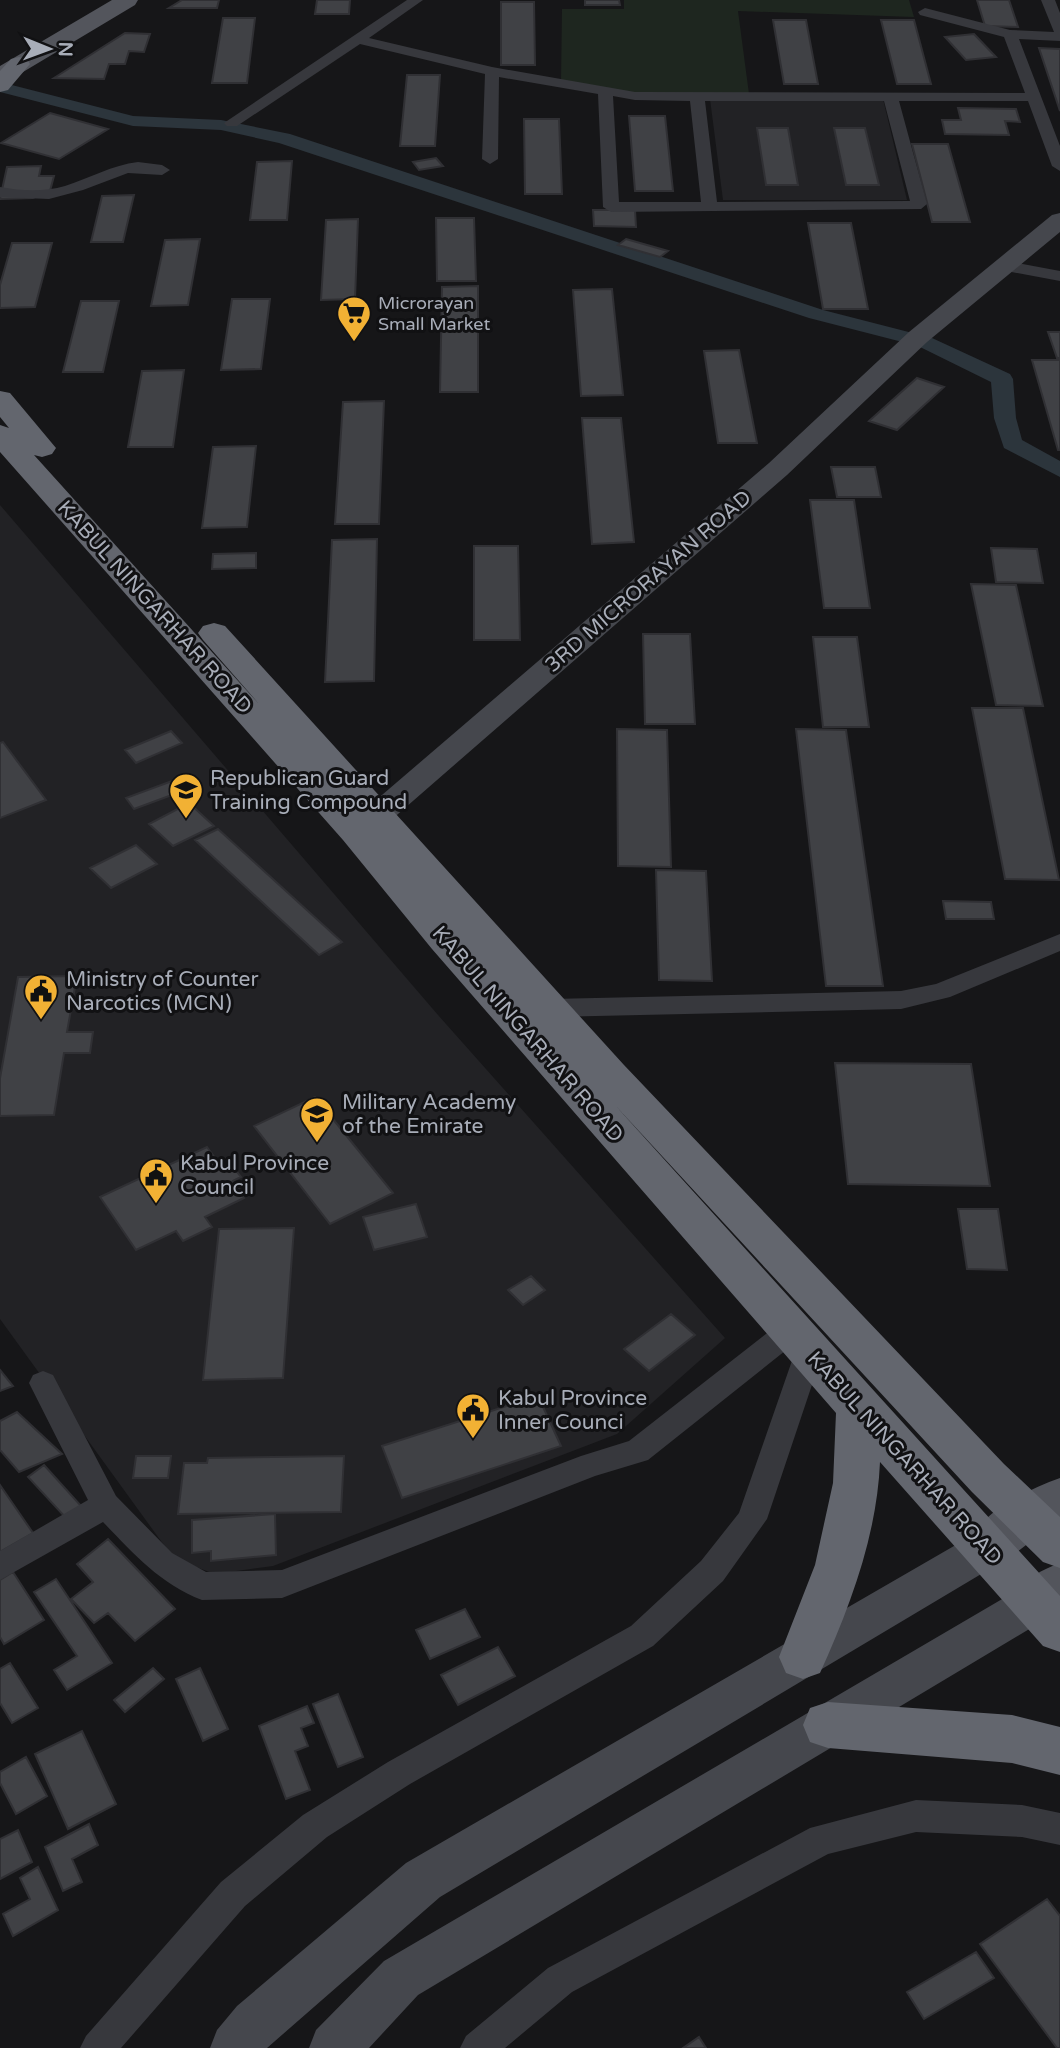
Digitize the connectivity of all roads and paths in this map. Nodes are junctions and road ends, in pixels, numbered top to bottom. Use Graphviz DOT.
graph roads {
  1 [pos="127,0"];
  2 [pos="416,0"];
  3 [pos="1048,0"];
  4 [pos="925,12"];
  5 [pos="1060,31"];
  6 [pos="1010,34"];
  7 [pos="1060,37"];
  8 [pos="357,39"];
  9 [pos="10,70"];
  10 [pos="492,71"];
  11 [pos="0,85"];
  12 [pos="605,91"];
  13 [pos="890,96"];
  14 [pos="697,97"];
  15 [pos="1032,97"];
  16 [pos="232,123"];
  17 [pos="490,159"];
  18 [pos="1060,166"];
  19 [pos="162,170"];
  20 [pos="0,192"];
  21 [pos="710,207"];
  22 [pos="1060,220"];
  23 [pos="1007,266"];
  24 [pos="1060,276"];
  25 [pos="0,399"];
  26 [pos="0,434"];
  27 [pos="379,814"];
  28 [pos="1060,942"];
  29 [pos="551,1008"];
  30 [pos="800,1342"];
  31 [pos="43,1383"];
  32 [pos="859,1406"];
  33 [pos="106,1505"];
  34 [pos="1044,1506"];
  35 [pos="1060,1546"];
  36 [pos="988,1548"];
  37 [pos="0,1567"];
  38 [pos="1052,1606"];
  39 [pos="803,1657"];
  40 [pos="828,1725"];
  41 [pos="1060,1751"];
  42 [pos="1060,1829"];
  43 [pos="98,2048"];
  44 [pos="235,2048"];
  45 [pos="334,2048"];
  46 [pos="478,2048"];
  1 -- 9 [label="main road"];
  2 -- 8 [label="street"];
  3 -- 5 [label="street"];
  4 -- 6 [label="street"];
  6 -- 7 [label="street"];
  6 -- 15 [label="street"];
  8 -- 10 [label="street"];
  8 -- 16 [label="street"];
  9 -- 11 [label="highway"];
  10 -- 12 [label="street"];
  10 -- 17 [label="street"];
  12 -- 14 [label="street"];
  12 -- 21 [label="street"];
  13 -- 14 [label="street"];
  13 -- 15 [label="street"];
  13 -- 21 [label="street"];
  14 -- 21 [label="street"];
  15 -- 18 [label="street"];
  19 -- 20 [label="street"];
  22 -- 23 [label="street, 3RD MICRORAYAN ROAD"];
  23 -- 24 [label="street"];
  23 -- 27 [label="street, 3RD MICRORAYAN ROAD"];
  25 -- 27 [label="highway, KABUL NINGARHAR ROAD"];
  26 -- 30 [label="highway, KABUL NINGARHAR ROAD"];
  27 -- 29 [label="highway, KABUL NINGARHAR ROAD"];
  28 -- 29 [label="street"];
  29 -- 34 [label="highway, KABUL NINGARHAR ROAD"];
  30 -- 32 [label="highway, KABUL NINGARHAR ROAD"];
  30 -- 33 [label="street"];
  30 -- 43 [label="street"];
  31 -- 33 [label="street"];
  32 -- 36 [label="highway, KABUL NINGARHAR ROAD"];
  32 -- 39 [label="highway"];
  33 -- 37 [label="street"];
  34 -- 35 [label="highway, KABUL NINGARHAR ROAD"];
  34 -- 36 [label="main road"];
  36 -- 38 [label="highway, KABUL NINGARHAR ROAD"];
  36 -- 39 [label="street"];
  38 -- 40 [label="street"];
  39 -- 44 [label="street"];
  40 -- 41 [label="highway"];
  40 -- 45 [label="street"];
  42 -- 46 [label="street"];
}
